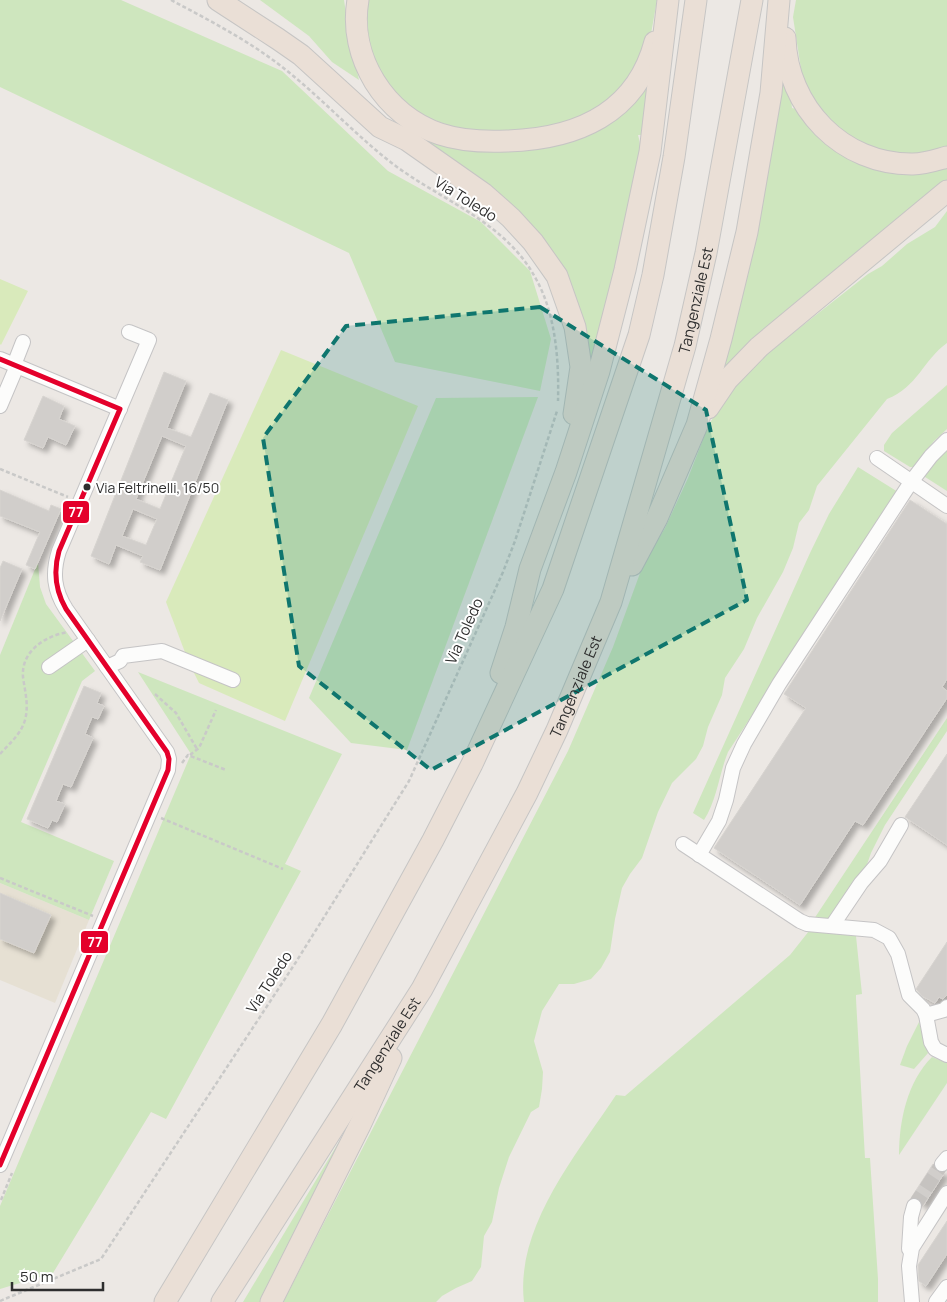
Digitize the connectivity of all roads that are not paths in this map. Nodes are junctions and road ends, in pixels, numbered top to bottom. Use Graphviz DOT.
graph roads {
  1 [pos="218,0"];
  2 [pos="246,0"];
  3 [pos="358,0"];
  4 [pos="663,0"];
  5 [pos="668,0"];
  6 [pos="696,0"];
  7 [pos="752,0"];
  8 [pos="779,0"];
  9 [pos="786,0"];
  10 [pos="407,140"];
  11 [pos="947,157"];
  12 [pos="947,192"];
  13 [pos="947,196"];
  14 [pos="926,209"];
  15 [pos="129,332"];
  16 [pos="24,342"];
  17 [pos="0,359"];
  18 [pos="15,366"];
  19 [pos="0,406"];
  20 [pos="120,410"];
  21 [pos="696,425"];
  22 [pos="947,440"];
  23 [pos="878,458"];
  24 [pos="566,472"];
  25 [pos="911,482"];
  26 [pos="947,506"];
  27 [pos="611,602"];
  28 [pos="88,640"];
  29 [pos="49,667"];
  30 [pos="107,668"];
  31 [pos="233,680"];
  32 [pos="472,764"];
  33 [pos="901,825"];
  34 [pos="683,844"];
  35 [pos="699,855"];
  36 [pos="832,926"];
  37 [pos="422,989"];
  38 [pos="947,1007"];
  39 [pos="926,1015"];
  40 [pos="947,1055"];
  41 [pos="6,1169"];
  42 [pos="947,1192"];
  43 [pos="914,1206"];
  44 [pos="909,1257"];
  45 [pos="947,1287"];
  46 [pos="912,1299"];
  47 [pos="165,1302"];
  48 [pos="222,1302"];
  49 [pos="271,1302"];
  50 [pos="936,1302"];
  1 -- 10 [label="highway"];
  2 -- 10 [label="highway"];
  3 -- 4 [label="highway"];
  5 -- 24 [label="highway"];
  6 -- 32 [label="highway"];
  7 -- 27 [label="highway, Tangenziale Est"];
  8 -- 21 [label="highway"];
  9 -- 11 [label="highway"];
  10 -- 24 [label="highway"];
  12 -- 14 [label="highway"];
  13 -- 14 [label="highway"];
  14 -- 21 [label="highway"];
  15 -- 20 [label="street"];
  16 -- 18 [label="street"];
  17 -- 18 [label="street"];
  18 -- 19 [label="street"];
  18 -- 20 [label="street"];
  20 -- 28 [label="street"];
  21 -- 27 [label="highway"];
  22 -- 25 [label="street"];
  23 -- 25 [label="street"];
  24 -- 32 [label="highway"];
  25 -- 26 [label="street"];
  25 -- 35 [label="street"];
  27 -- 37 [label="highway, Tangenziale Est"];
  28 -- 29 [label="street"];
  28 -- 30 [label="street"];
  30 -- 31 [label="street"];
  30 -- 41 [label="street"];
  32 -- 47 [label="highway"];
  33 -- 36 [label="street"];
  34 -- 35 [label="street"];
  35 -- 36 [label="street"];
  36 -- 39 [label="street"];
  37 -- 48 [label="highway, Tangenziale Est"];
  37 -- 49 [label="highway"];
  38 -- 39 [label="street"];
  39 -- 40 [label="street"];
  42 -- 44 [label="street"];
  43 -- 44 [label="street"];
  44 -- 46 [label="street"];
  45 -- 50 [label="street"];
}
